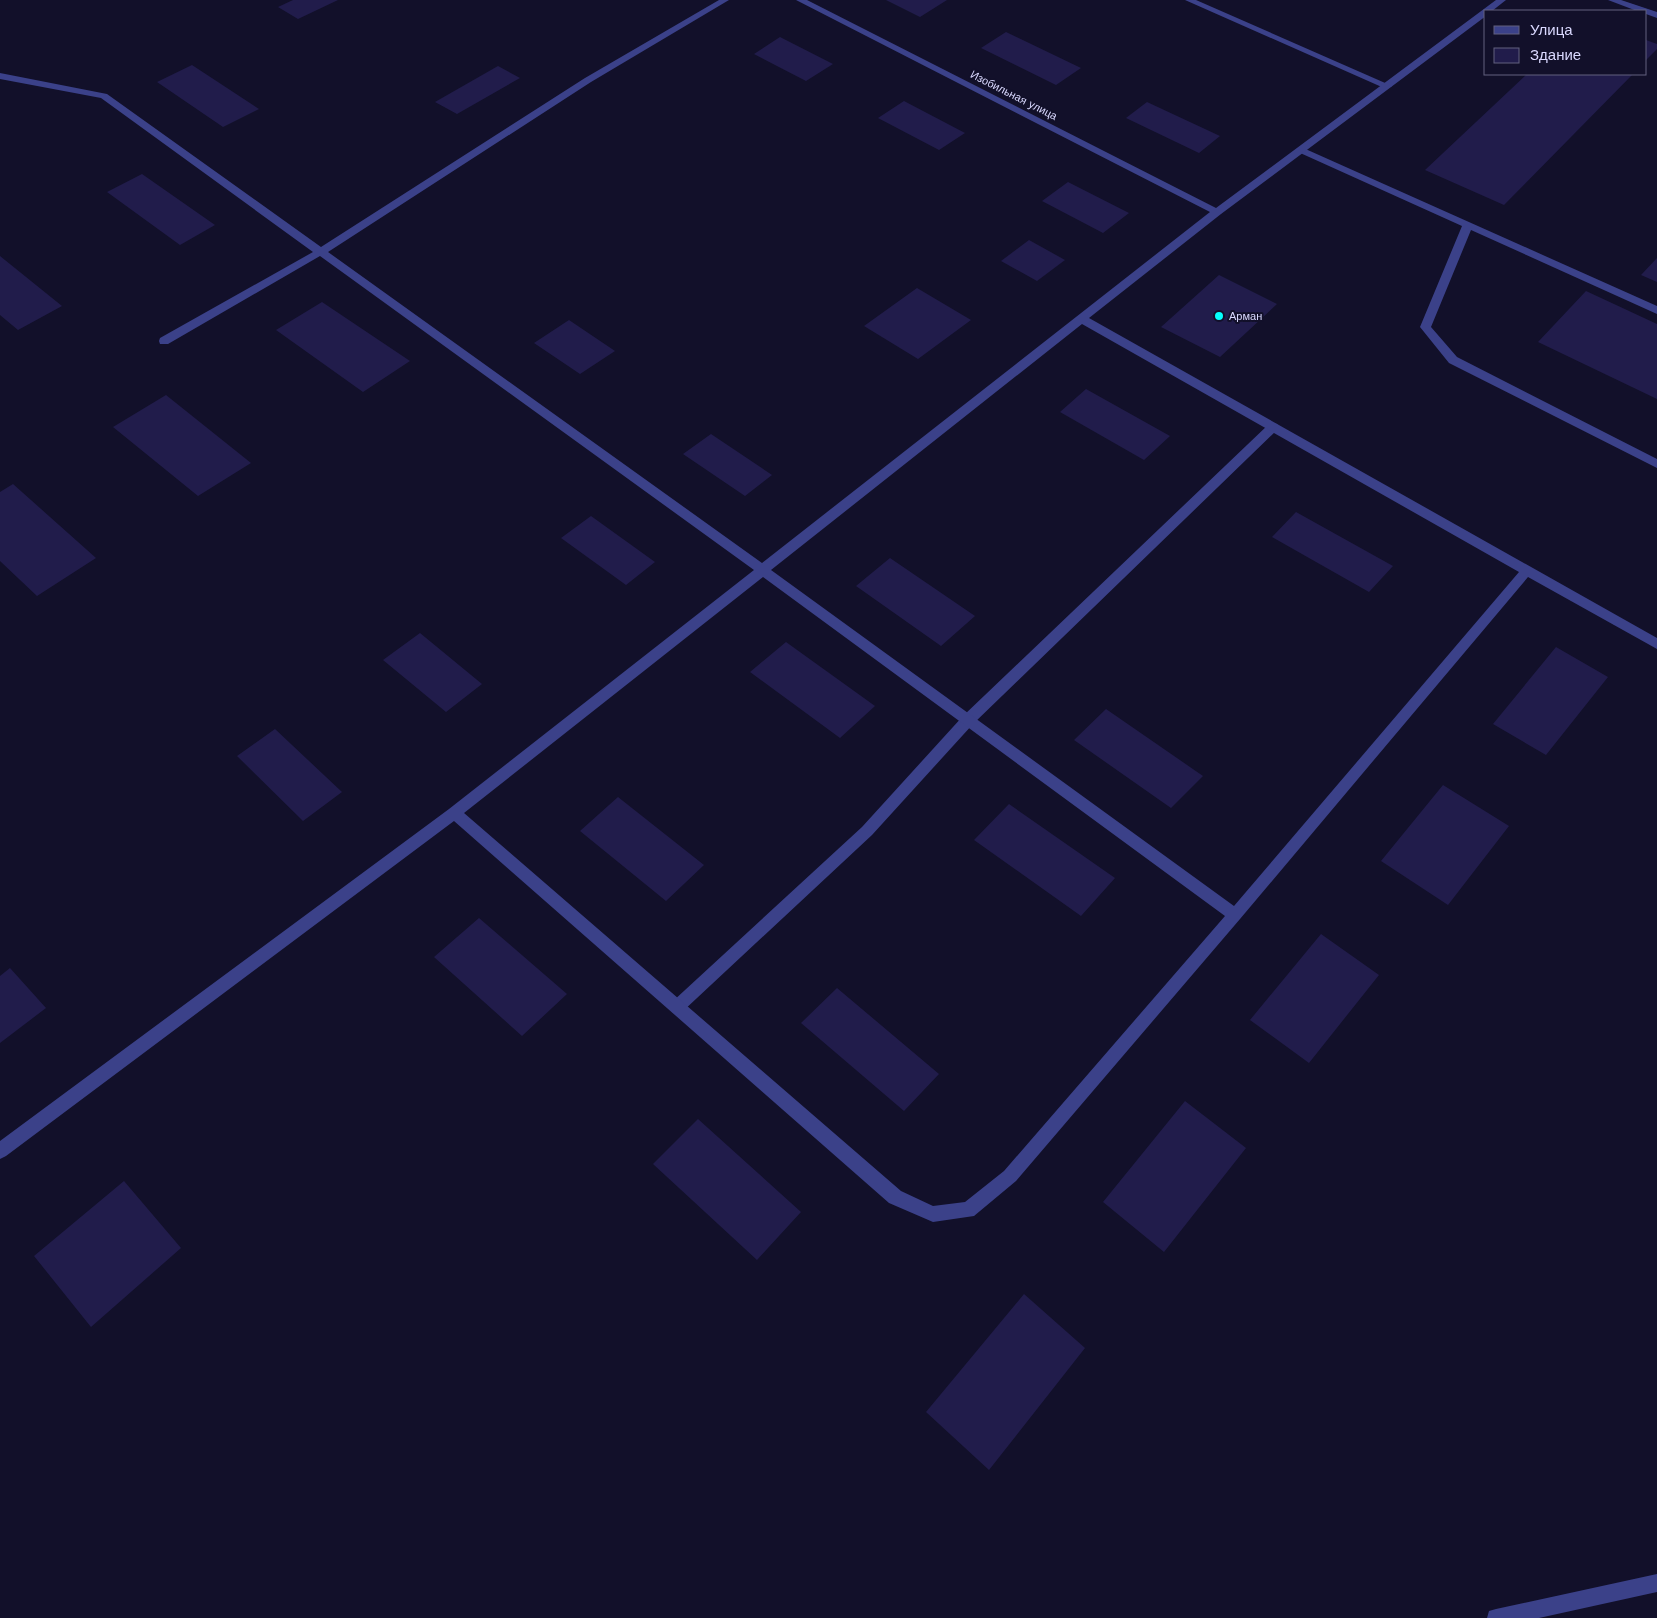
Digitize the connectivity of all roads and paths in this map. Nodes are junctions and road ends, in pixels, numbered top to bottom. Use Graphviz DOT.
graph roads {
  1 [pos="725,0"];
  2 [pos="800,0"];
  3 [pos="1189,0"];
  4 [pos="1502,0"];
  5 [pos="1612,0"];
  6 [pos="1489,10"];
  7 [pos="1642,10"];
  8 [pos="1484,13"];
  9 [pos="0,76"];
  10 [pos="1387,86"];
  11 [pos="1301,150"];
  12 [pos="1217,212"];
  13 [pos="1468,225"];
  14 [pos="320,252"];
  15 [pos="1657,310"];
  16 [pos="1082,319"];
  17 [pos="164,341"];
  18 [pos="1273,427"];
  19 [pos="1657,464"];
  20 [pos="1526,570"];
  21 [pos="764,571"];
  22 [pos="1657,644"];
  23 [pos="968,720"];
  24 [pos="454,813"];
  25 [pos="1235,916"];
  26 [pos="677,1007"];
  27 [pos="0,1151"];
  28 [pos="1657,1583"];
  29 [pos="1496,1618"];
  1 -- 14 [label="street"];
  2 -- 12 [label="street, Изобильная улица"];
  3 -- 10 [label="street"];
  4 -- 6 [label="street"];
  5 -- 7 [label="street"];
  8 -- 10 [label="street"];
  9 -- 14 [label="street"];
  10 -- 11 [label="street"];
  11 -- 12 [label="street"];
  11 -- 13 [label="street"];
  12 -- 16 [label="street"];
  13 -- 15 [label="street"];
  13 -- 19 [label="street"];
  14 -- 17 [label="street"];
  14 -- 21 [label="street"];
  16 -- 18 [label="street"];
  16 -- 21 [label="street"];
  18 -- 20 [label="street"];
  18 -- 23 [label="street"];
  20 -- 22 [label="street"];
  20 -- 25 [label="street"];
  21 -- 23 [label="street"];
  21 -- 24 [label="street"];
  23 -- 25 [label="street"];
  23 -- 26 [label="street"];
  24 -- 26 [label="street"];
  24 -- 27 [label="street"];
  25 -- 26 [label="street"];
  28 -- 29 [label="street"];
}
